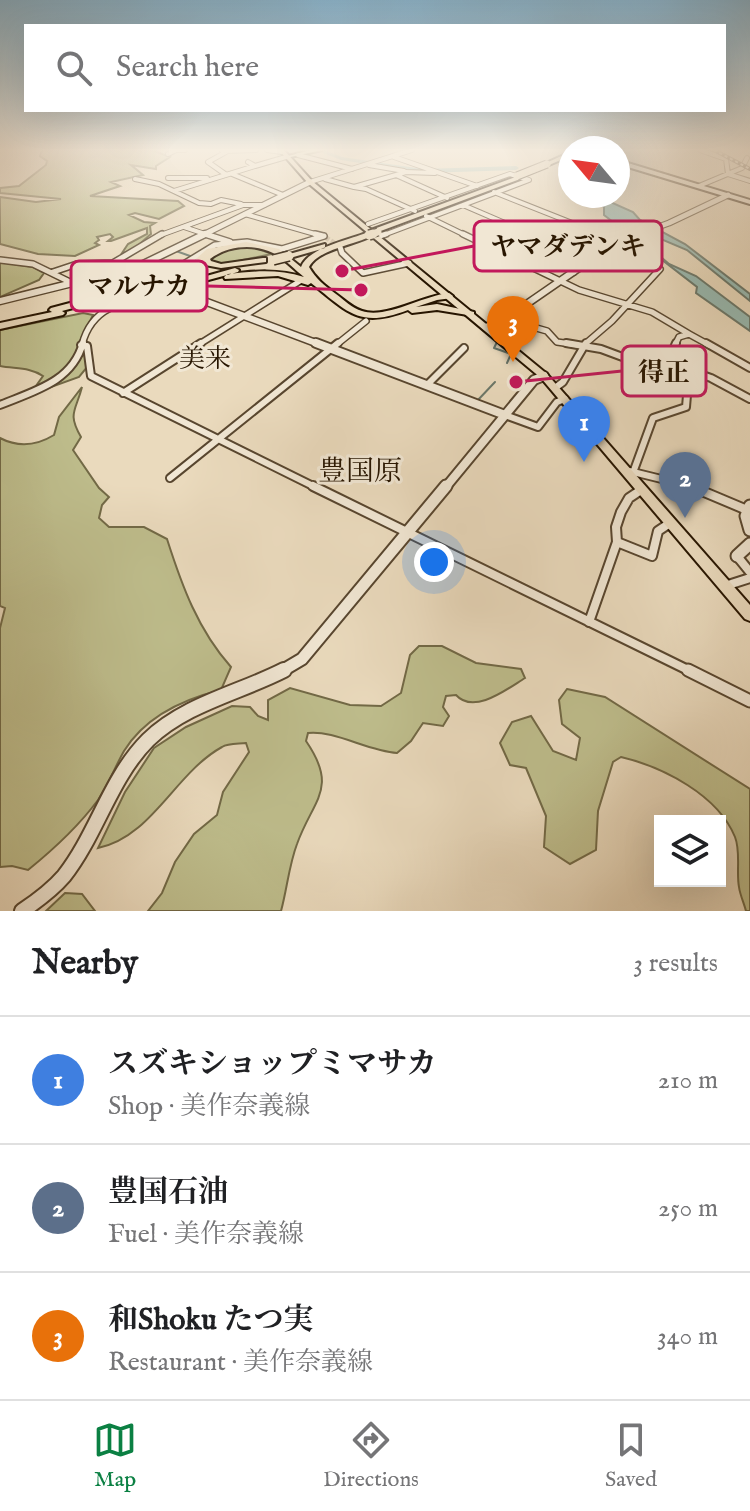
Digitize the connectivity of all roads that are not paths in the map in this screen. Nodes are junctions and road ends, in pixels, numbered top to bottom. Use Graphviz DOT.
graph roads {
  1 [pos="174,193"];
  2 [pos="277,193"];
  3 [pos="288,193"];
  4 [pos="323,193"];
  5 [pos="374,193"];
  6 [pos="435,193"];
  7 [pos="463,193"];
  8 [pos="477,193"];
  9 [pos="481,193"];
  10 [pos="493,193"];
  11 [pos="495,193"];
  12 [pos="720,193"];
  13 [pos="283,195"];
  14 [pos="728,195"];
  15 [pos="447,198"];
  16 [pos="750,202"];
  17 [pos="243,205"];
  18 [pos="264,205"];
  19 [pos="463,205"];
  20 [pos="415,211"];
  21 [pos="245,214"];
  22 [pos="428,217"];
  23 [pos="182,226"];
  24 [pos="372,231"];
  25 [pos="205,234"];
  26 [pos="622,240"];
  27 [pos="230,242"];
  28 [pos="340,247"];
  29 [pos="269,259"];
  30 [pos="0,260"];
  31 [pos="591,260"];
  32 [pos="113,263"];
  33 [pos="409,263"];
  34 [pos="557,263"];
  35 [pos="133,268"];
  36 [pos="660,269"];
  37 [pos="53,272"];
  38 [pos="574,272"];
  39 [pos="166,278"];
  40 [pos="311,280"];
  41 [pos="561,280"];
  42 [pos="300,281"];
  43 [pos="74,284"];
  44 [pos="433,284"];
  45 [pos="177,292"];
  46 [pos="451,298"];
  47 [pos="0,301"];
  48 [pos="108,302"];
  49 [pos="434,302"];
  50 [pos="624,306"];
  51 [pos="54,310"];
  52 [pos="471,314"];
  53 [pos="244,316"];
  54 [pos="505,319"];
  55 [pos="366,321"];
  56 [pos="0,324"];
  57 [pos="486,327"];
  58 [pos="689,334"];
  59 [pos="81,345"];
  60 [pos="583,346"];
  61 [pos="464,348"];
  62 [pos="333,349"];
  63 [pos="663,361"];
  64 [pos="652,368"];
  65 [pos="750,368"];
  66 [pos="544,376"];
  67 [pos="427,385"];
  68 [pos="555,388"];
  69 [pos="123,393"];
  70 [pos="565,399"];
  71 [pos="750,399"];
  72 [pos="0,405"];
  73 [pos="505,415"];
  74 [pos="218,440"];
  75 [pos="630,471"];
  76 [pos="170,478"];
  77 [pos="641,490"];
  78 [pos="749,508"];
  79 [pos="670,523"];
  80 [pos="750,530"];
  81 [pos="408,533"];
  82 [pos="617,542"];
  83 [pos="750,544"];
  84 [pos="737,556"];
  85 [pos="750,575"];
  86 [pos="725,586"];
  87 [pos="750,615"];
  88 [pos="589,622"];
  89 [pos="750,701"];
  90 [pos="22,911"];
  1 -- 17 [label="street"];
  2 -- 13 [label="street"];
  3 -- 13 [label="street"];
  4 -- 33 [label="main road"];
  5 -- 20 [label="street"];
  6 -- 15 [label="street"];
  7 -- 15 [label="street"];
  8 -- 24 [label="highway"];
  9 -- 24 [label="highway"];
  10 -- 19 [label="street"];
  11 -- 26 [label="street"];
  12 -- 14 [label="main road"];
  13 -- 18 [label="street"];
  14 -- 16 [label="main road"];
  14 -- 26 [label="street"];
  15 -- 20 [label="street"];
  17 -- 18 [label="street"];
  17 -- 23 [label="street"];
  18 -- 21 [label="street"];
  19 -- 22 [label="street"];
  19 -- 31 [label="street"];
  20 -- 24 [label="street"];
  21 -- 25 [label="street"];
  21 -- 27 [label="street"];
  22 -- 24 [label="street"];
  22 -- 41 [label="street"];
  23 -- 25 [label="street"];
  23 -- 32 [label="street"];
  24 -- 29 [label="highway, bridge"];
  24 -- 40 [label="highway"];
  25 -- 27 [label="street"];
  25 -- 35 [label="street"];
  26 -- 31 [label="street"];
  27 -- 39 [label="street"];
  28 -- 33 [label="street"];
  29 -- 40 [label="highway"];
  29 -- 48 [label="highway"];
  29 -- 51 [label="highway"];
  30 -- 37 [label="street"];
  31 -- 38 [label="street"];
  32 -- 35 [label="street"];
  32 -- 37 [label="street"];
  33 -- 44 [label="main road"];
  34 -- 38 [label="street"];
  35 -- 39 [label="street"];
  35 -- 43 [label="street"];
  36 -- 50 [label="street"];
  37 -- 43 [label="street"];
  38 -- 41 [label="street"];
  40 -- 48 [label="highway"];
  40 -- 49 [label="highway"];
  40 -- 51 [label="highway"];
  41 -- 50 [label="street"];
  41 -- 54 [label="street"];
  42 -- 53 [label="street"];
  43 -- 47 [label="street"];
  44 -- 46 [label="main road"];
  44 -- 49 [label="highway"];
  45 -- 53 [label="street"];
  45 -- 59 [label="street"];
  46 -- 49 [label="highway"];
  46 -- 52 [label="main road"];
  48 -- 56 [label="highway"];
  49 -- 52 [label="highway"];
  50 -- 58 [label="street"];
  50 -- 60 [label="street"];
  51 -- 56 [label="highway"];
  52 -- 57 [label="main road"];
  53 -- 62 [label="street"];
  53 -- 69 [label="street"];
  54 -- 57 [label="street"];
  54 -- 60 [label="street"];
  55 -- 62 [label="street"];
  57 -- 66 [label="main road"];
  58 -- 63 [label="street"];
  58 -- 65 [label="street"];
  59 -- 69 [label="street"];
  59 -- 72 [label="street"];
  60 -- 64 [label="street"];
  60 -- 68 [label="street"];
  61 -- 67 [label="street"];
  62 -- 67 [label="street"];
  62 -- 74 [label="street"];
  63 -- 64 [label="street"];
  63 -- 71 [label="street"];
  64 -- 75 [label="street"];
  66 -- 68 [label="main road"];
  66 -- 73 [label="street"];
  67 -- 73 [label="street"];
  68 -- 70 [label="main road"];
  69 -- 74 [label="street"];
  70 -- 73 [label="street"];
  70 -- 75 [label="main road"];
  73 -- 81 [label="street"];
  74 -- 76 [label="street"];
  74 -- 81 [label="street"];
  75 -- 77 [label="main road"];
  75 -- 78 [label="street"];
  77 -- 79 [label="main road"];
  77 -- 82 [label="street"];
  78 -- 80 [label="street"];
  79 -- 82 [label="street"];
  79 -- 86 [label="main road"];
  81 -- 88 [label="street"];
  81 -- 90 [label="street"];
  82 -- 88 [label="street"];
  83 -- 84 [label="street"];
  84 -- 85 [label="street"];
  85 -- 86 [label="street"];
  86 -- 87 [label="main road"];
  88 -- 89 [label="street"];
}
